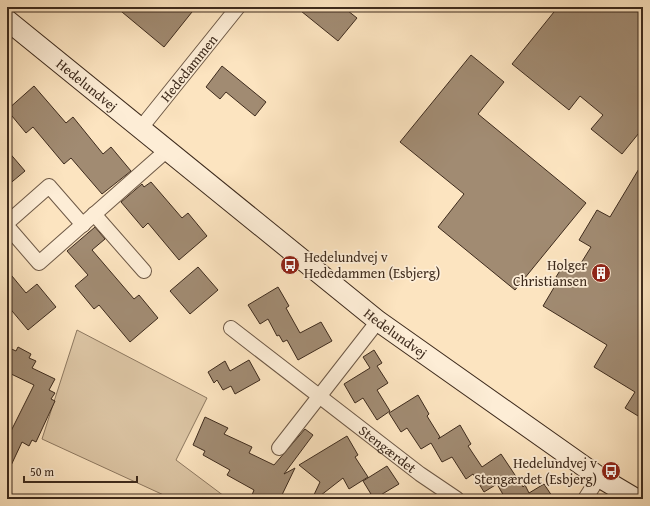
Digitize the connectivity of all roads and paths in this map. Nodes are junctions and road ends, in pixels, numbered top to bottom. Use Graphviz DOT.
graph roads {
  1 [pos="238,7"];
  2 [pos="7,20"];
  3 [pos="140,129"];
  4 [pos="166,151"];
  5 [pos="94,214"];
  6 [pos="7,224"];
  7 [pos="83,225"];
  8 [pos="144,271"];
  9 [pos="378,321"];
  10 [pos="232,328"];
  11 [pos="319,396"];
  12 [pos="279,448"];
  13 [pos="599,477"];
  14 [pos="457,499"];
  15 [pos="585,499"];
  16 [pos="636,499"];
  1 -- 3 [label="street, Hededammen"];
  2 -- 3 [label="street, Hedelundvej"];
  3 -- 4 [label="street, Hedelundvej"];
  4 -- 5 [label="street"];
  4 -- 9 [label="street, Hedelundvej"];
  5 -- 7 [label="street"];
  5 -- 8 [label="street"];
  6 -- 7 [label="street"];
  6 -- 7 [label="street"];
  9 -- 11 [label="street"];
  9 -- 13 [label="street, Hedelundvej"];
  10 -- 11 [label="street, Stengærdet"];
  11 -- 12 [label="street"];
  11 -- 14 [label="street, Stengærdet"];
  13 -- 15 [label="street"];
  13 -- 16 [label="street, Hedelundvej"];
}
